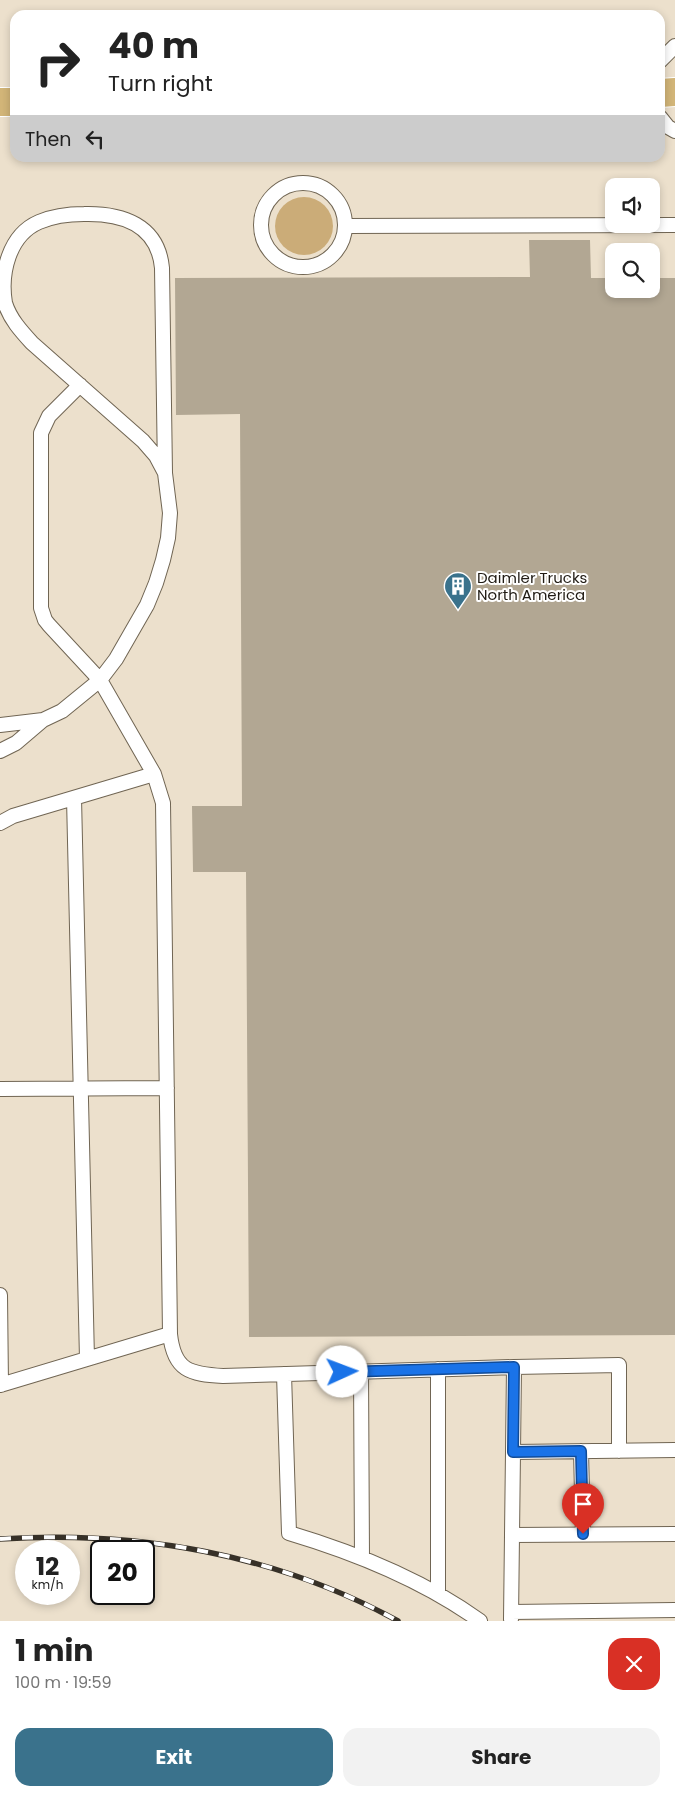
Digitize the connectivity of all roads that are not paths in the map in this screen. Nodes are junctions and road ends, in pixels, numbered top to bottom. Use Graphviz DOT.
graph roads {
  1 [pos="675,46"];
  2 [pos="665,56"];
  3 [pos="665,123"];
  4 [pos="675,131"];
  5 [pos="675,225"];
  6 [pos="345,226"];
  7 [pos="80,385"];
  8 [pos="165,474"];
  9 [pos="100,680"];
  10 [pos="43,720"];
  11 [pos="0,725"];
  12 [pos="0,751"];
  13 [pos="154,774"];
  14 [pos="74,798"];
  15 [pos="0,823"];
  16 [pos="81,1088"];
  17 [pos="167,1088"];
  18 [pos="0,1089"];
  19 [pos="0,1295"];
  20 [pos="170,1334"];
  21 [pos="86,1359"];
  22 [pos="514,1367"];
  23 [pos="438,1369"];
  24 [pos="361,1372"];
  25 [pos="284,1374"];
  26 [pos="1,1385"];
  27 [pos="675,1450"];
  28 [pos="581,1451"];
  29 [pos="618,1451"];
  30 [pos="513,1452"];
  31 [pos="583,1534"];
  32 [pos="675,1534"];
  33 [pos="512,1535"];
  34 [pos="362,1558"];
  35 [pos="438,1594"];
  36 [pos="675,1610"];
  37 [pos="511,1616"];
  38 [pos="480,1621"];
  1 -- 2 [label="lane"];
  3 -- 4 [label="lane"];
  5 -- 6 [label="lane"];
  6 -- 6 [label="lane"];
  7 -- 8 [label="lane"];
  7 -- 8 [label="lane"];
  7 -- 9 [label="lane"];
  8 -- 9 [label="lane"];
  9 -- 10 [label="lane"];
  9 -- 13 [label="lane"];
  10 -- 11 [label="lane"];
  10 -- 12 [label="lane"];
  13 -- 14 [label="lane"];
  13 -- 17 [label="lane"];
  14 -- 15 [label="lane"];
  14 -- 16 [label="lane"];
  16 -- 17 [label="lane"];
  16 -- 18 [label="lane"];
  16 -- 21 [label="lane"];
  17 -- 20 [label="lane"];
  19 -- 26 [label="lane"];
  20 -- 21 [label="lane"];
  20 -- 25 [label="lane"];
  21 -- 26 [label="lane"];
  22 -- 23 [label="lane"];
  22 -- 29 [label="lane"];
  22 -- 30 [label="lane"];
  23 -- 24 [label="lane"];
  23 -- 35 [label="lane"];
  24 -- 25 [label="lane"];
  24 -- 34 [label="lane"];
  25 -- 34 [label="lane"];
  27 -- 29 [label="lane"];
  28 -- 29 [label="lane"];
  28 -- 30 [label="lane"];
  28 -- 31 [label="lane"];
  30 -- 33 [label="lane"];
  31 -- 32 [label="lane"];
  31 -- 33 [label="lane"];
  33 -- 37 [label="lane"];
  34 -- 35 [label="lane"];
  35 -- 38 [label="lane"];
  36 -- 37 [label="lane"];
}
